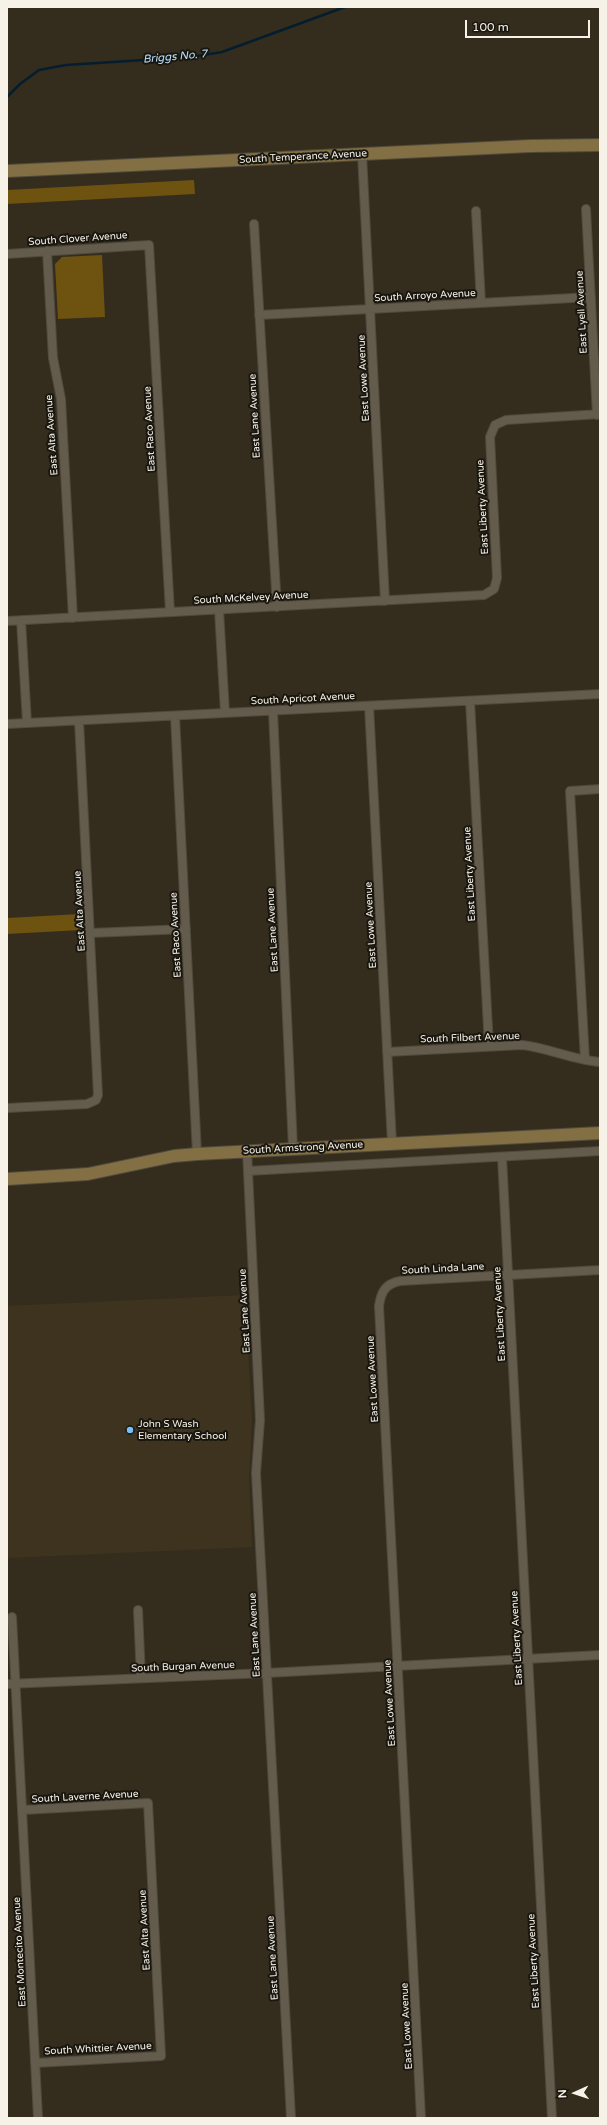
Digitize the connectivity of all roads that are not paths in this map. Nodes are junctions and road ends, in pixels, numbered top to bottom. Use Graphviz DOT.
graph roads {
  1 [pos="600,145"];
  2 [pos="362,154"];
  3 [pos="7,171"];
  4 [pos="586,208"];
  5 [pos="476,211"];
  6 [pos="254,224"];
  7 [pos="149,245"];
  8 [pos="47,251"];
  9 [pos="7,254"];
  10 [pos="591,297"];
  11 [pos="480,303"];
  12 [pos="370,309"];
  13 [pos="259,315"];
  14 [pos="598,414"];
  15 [pos="494,588"];
  16 [pos="385,601"];
  17 [pos="276,606"];
  18 [pos="219,610"];
  19 [pos="170,612"];
  20 [pos="73,618"];
  21 [pos="21,620"];
  22 [pos="7,621"];
  23 [pos="600,694"];
  24 [pos="470,700"];
  25 [pos="369,706"];
  26 [pos="273,711"];
  27 [pos="225,713"];
  28 [pos="175,716"];
  29 [pos="79,721"];
  30 [pos="27,723"];
  31 [pos="7,724"];
  32 [pos="600,789"];
  33 [pos="186,928"];
  34 [pos="91,934"];
  35 [pos="489,1046"];
  36 [pos="387,1052"];
  37 [pos="585,1060"];
  38 [pos="600,1062"];
  39 [pos="7,1108"];
  40 [pos="600,1133"];
  41 [pos="392,1143"];
  42 [pos="293,1148"];
  43 [pos="247,1151"];
  44 [pos="600,1151"];
  45 [pos="197,1154"];
  46 [pos="502,1157"];
  47 [pos="248,1171"];
  48 [pos="7,1179"];
  49 [pos="600,1270"];
  50 [pos="508,1275"];
  51 [pos="385,1288"];
  52 [pos="138,1610"];
  53 [pos="12,1617"];
  54 [pos="600,1655"];
  55 [pos="528,1658"];
  56 [pos="398,1666"];
  57 [pos="267,1673"];
  58 [pos="141,1678"];
  59 [pos="7,1684"];
  60 [pos="16,1684"];
  61 [pos="148,1803"];
  62 [pos="23,1810"];
  63 [pos="161,2056"];
  64 [pos="35,2063"];
  65 [pos="38,2118"];
  66 [pos="291,2118"];
  67 [pos="421,2118"];
  68 [pos="552,2118"];
  1 -- 2 [label="street, South Temperance Avenue"];
  2 -- 3 [label="street, South Temperance Avenue"];
  2 -- 12 [label="street, East Lowe Avenue"];
  4 -- 10 [label="street, East Lyell Avenue"];
  5 -- 11 [label="street"];
  6 -- 13 [label="street, East Lane Avenue"];
  7 -- 8 [label="street, South Clover Avenue"];
  7 -- 19 [label="street, East Raco Avenue"];
  8 -- 9 [label="street, South Clover Avenue"];
  8 -- 20 [label="street, East Alta Avenue"];
  10 -- 11 [label="street, South Arroyo Avenue"];
  10 -- 14 [label="street, East Lyell Avenue"];
  11 -- 12 [label="street, South Arroyo Avenue"];
  12 -- 13 [label="street, South Arroyo Avenue"];
  12 -- 16 [label="street, East Lowe Avenue"];
  13 -- 17 [label="street, East Lane Avenue"];
  14 -- 15 [label="street, East Liberty Avenue"];
  15 -- 16 [label="street, South McKelvey Avenue"];
  16 -- 17 [label="street, South McKelvey Avenue"];
  17 -- 18 [label="street, South McKelvey Avenue"];
  18 -- 19 [label="street, South McKelvey Avenue"];
  18 -- 27 [label="street"];
  19 -- 20 [label="street, South McKelvey Avenue"];
  20 -- 21 [label="street, South McKelvey Avenue"];
  21 -- 22 [label="street, South McKelvey Avenue"];
  21 -- 30 [label="street"];
  23 -- 24 [label="street, South Apricot Avenue"];
  24 -- 25 [label="street, South Apricot Avenue"];
  24 -- 35 [label="street, East Liberty Avenue"];
  25 -- 26 [label="street, South Apricot Avenue"];
  25 -- 36 [label="street, East Lowe Avenue"];
  26 -- 27 [label="street, South Apricot Avenue"];
  26 -- 42 [label="street, East Lane Avenue"];
  27 -- 28 [label="street, South Apricot Avenue"];
  28 -- 29 [label="street, South Apricot Avenue"];
  28 -- 33 [label="street, East Raco Avenue"];
  29 -- 30 [label="street, South Apricot Avenue"];
  29 -- 34 [label="street, East Alta Avenue"];
  30 -- 31 [label="street, South Apricot Avenue"];
  32 -- 37 [label="street"];
  33 -- 34 [label="street"];
  33 -- 45 [label="street, East Raco Avenue"];
  34 -- 39 [label="street, East Alta Avenue"];
  35 -- 36 [label="street, South Filbert Avenue"];
  35 -- 37 [label="street, South Filbert Avenue"];
  36 -- 41 [label="street, East Lowe Avenue"];
  37 -- 38 [label="street, South Filbert Avenue"];
  40 -- 41 [label="street, South Armstrong Avenue"];
  41 -- 42 [label="street, South Armstrong Avenue"];
  42 -- 43 [label="street, South Armstrong Avenue"];
  43 -- 45 [label="street, South Armstrong Avenue"];
  43 -- 47 [label="street, East Lane Avenue"];
  44 -- 46 [label="street, South Armstrong Avenue"];
  45 -- 48 [label="street, South Armstrong Avenue"];
  46 -- 47 [label="street, South Armstrong Avenue"];
  46 -- 50 [label="street, East Liberty Avenue"];
  47 -- 57 [label="street, East Lane Avenue"];
  49 -- 50 [label="street, South Linda Lane"];
  50 -- 51 [label="street, South Linda Lane"];
  50 -- 55 [label="street, East Liberty Avenue"];
  51 -- 56 [label="street, East Lowe Avenue"];
  52 -- 58 [label="street"];
  53 -- 60 [label="street, East Montecito Avenue"];
  54 -- 55 [label="street, South Burgan Avenue"];
  55 -- 56 [label="street, South Burgan Avenue"];
  55 -- 68 [label="street, East Liberty Avenue"];
  56 -- 57 [label="street, South Burgan Avenue"];
  56 -- 67 [label="street, East Lowe Avenue"];
  57 -- 58 [label="street, South Burgan Avenue"];
  57 -- 66 [label="street, East Lane Avenue"];
  58 -- 60 [label="street, South Burgan Avenue"];
  59 -- 60 [label="street, South Burgan Avenue"];
  60 -- 62 [label="street, East Montecito Avenue"];
  61 -- 62 [label="street, South Laverne Avenue"];
  61 -- 63 [label="street, East Alta Avenue"];
  62 -- 64 [label="street, East Montecito Avenue"];
  63 -- 64 [label="street, South Whittier Avenue"];
  64 -- 65 [label="street, East Montecito Avenue"];
}
